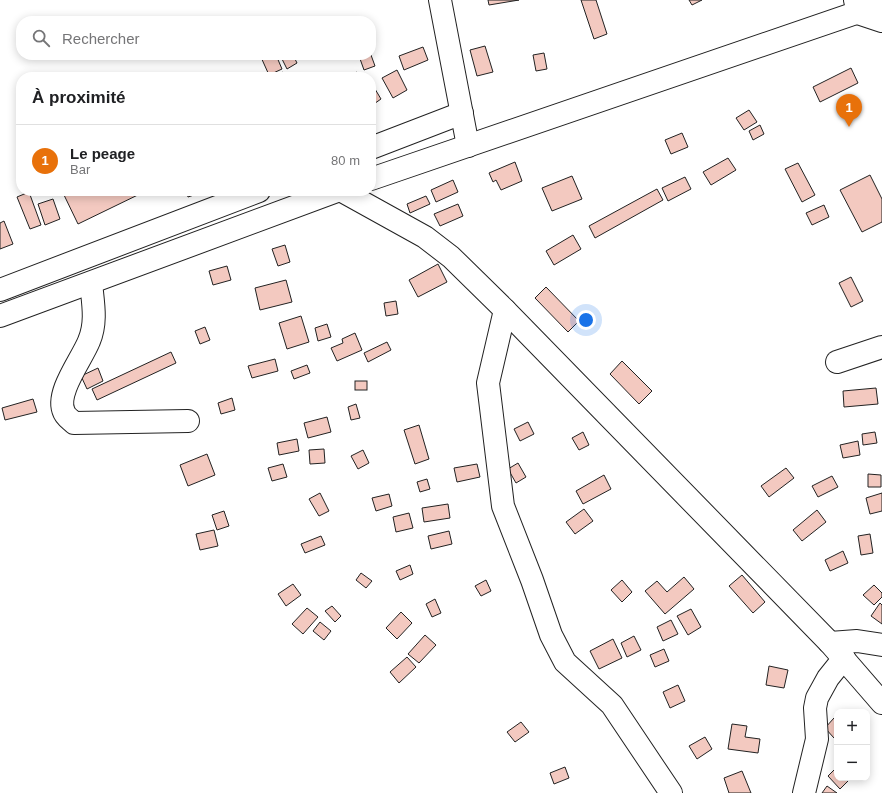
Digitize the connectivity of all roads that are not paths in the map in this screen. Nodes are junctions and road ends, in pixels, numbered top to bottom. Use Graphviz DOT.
graph roads {
  1 [pos="440,0"];
  2 [pos="882,4"];
  3 [pos="856,7"];
  4 [pos="882,21"];
  5 [pos="462,113"];
  6 [pos="376,146"];
  7 [pos="468,146"];
  8 [pos="376,177"];
  9 [pos="245,196"];
  10 [pos="324,196"];
  11 [pos="351,196"];
  12 [pos="91,283"];
  13 [pos="0,290"];
  14 [pos="505,310"];
  15 [pos="0,316"];
  16 [pos="882,347"];
  17 [pos="838,362"];
  18 [pos="188,421"];
  19 [pos="882,645"];
  20 [pos="837,651"];
  21 [pos="882,703"];
  22 [pos="672,793"];
  23 [pos="804,793"];
  1 -- 5 [label="street"];
  2 -- 3 [label="street"];
  3 -- 4 [label="street"];
  3 -- 7 [label="street"];
  5 -- 6 [label="street"];
  5 -- 7 [label="street"];
  7 -- 8 [label="street"];
  9 -- 13 [label="street"];
  10 -- 12 [label="street"];
  11 -- 14 [label="street"];
  12 -- 15 [label="street"];
  12 -- 18 [label="street"];
  14 -- 20 [label="street"];
  14 -- 22 [label="street"];
  16 -- 17 [label="street"];
  19 -- 20 [label="street"];
  20 -- 21 [label="street"];
  20 -- 23 [label="street"];
}
